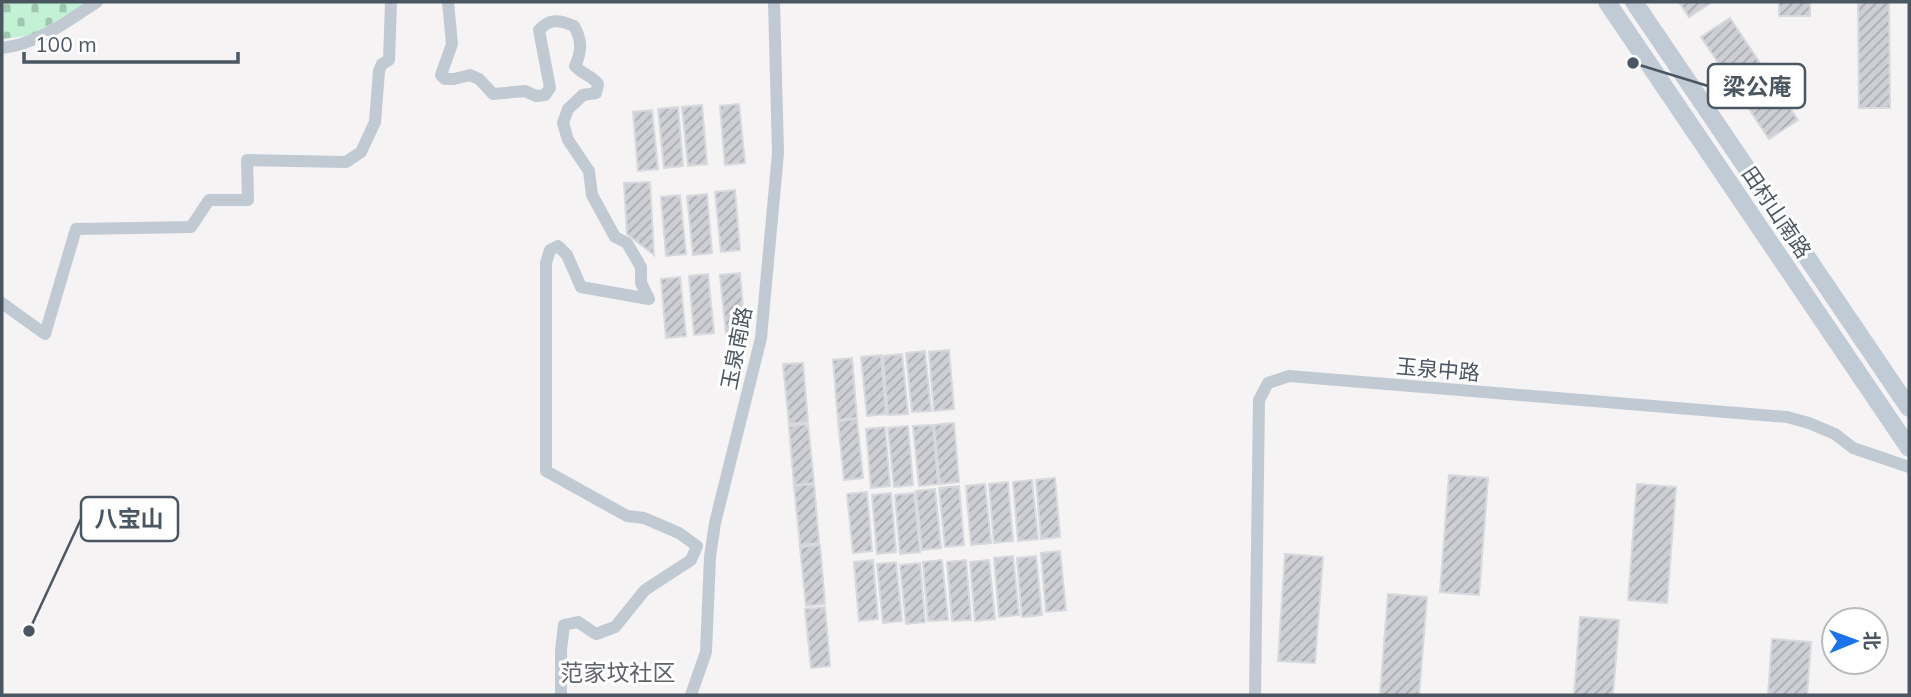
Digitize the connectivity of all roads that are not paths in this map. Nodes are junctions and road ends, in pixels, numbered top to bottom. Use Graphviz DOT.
graph roads {
  1 [pos="97,2"];
  2 [pos="391,2"];
  3 [pos="448,2"];
  4 [pos="774,2"];
  5 [pos="1607,2"];
  6 [pos="1634,2"];
  7 [pos="2,48"];
  8 [pos="2,303"];
  9 [pos="1909,408"];
  10 [pos="1909,448"];
  11 [pos="1909,467"];
  12 [pos="561,695"];
  13 [pos="691,695"];
  14 [pos="1255,695"];
  1 -- 7 [label="street"];
  2 -- 8 [label="street"];
  3 -- 12 [label="street"];
  4 -- 13 [label="street, 玉泉南路"];
  5 -- 10 [label="main road, 田村山南路"];
  6 -- 9 [label="main road, 田村山南路"];
  11 -- 14 [label="street, 玉泉中路"];
}
